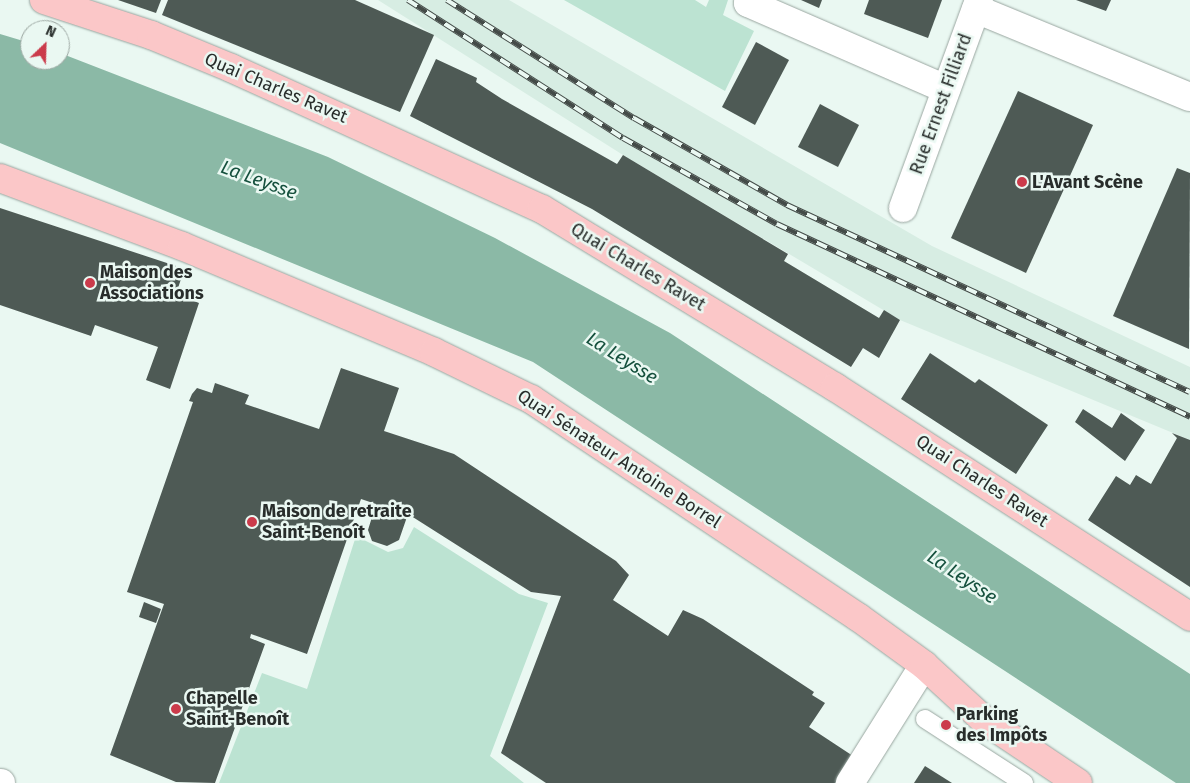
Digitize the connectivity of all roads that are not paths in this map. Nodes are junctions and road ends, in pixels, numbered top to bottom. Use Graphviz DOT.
graph roads {
  1 [pos="44,0"];
  2 [pos="749,0"];
  3 [pos="978,5"];
  4 [pos="946,89"];
  5 [pos="1190,97"];
  6 [pos="0,178"];
  7 [pos="903,208"];
  8 [pos="1190,617"];
  9 [pos="924,665"];
  10 [pos="925,719"];
  11 [pos="850,783"];
  12 [pos="1024,783"];
  13 [pos="1078,783"];
  1 -- 8 [label="main road, Quai Charles Ravet"];
  2 -- 4 [label="street"];
  3 -- 4 [label="street, Rue Ernest Filliard"];
  3 -- 5 [label="street"];
  4 -- 7 [label="street, Rue Ernest Filliard"];
  6 -- 9 [label="main road, Quai Sénateur Antoine Borrel"];
  9 -- 11 [label="street"];
  9 -- 13 [label="main road, Quai Sénateur Antoine Borrel"];
  10 -- 12 [label="lane"];
}
